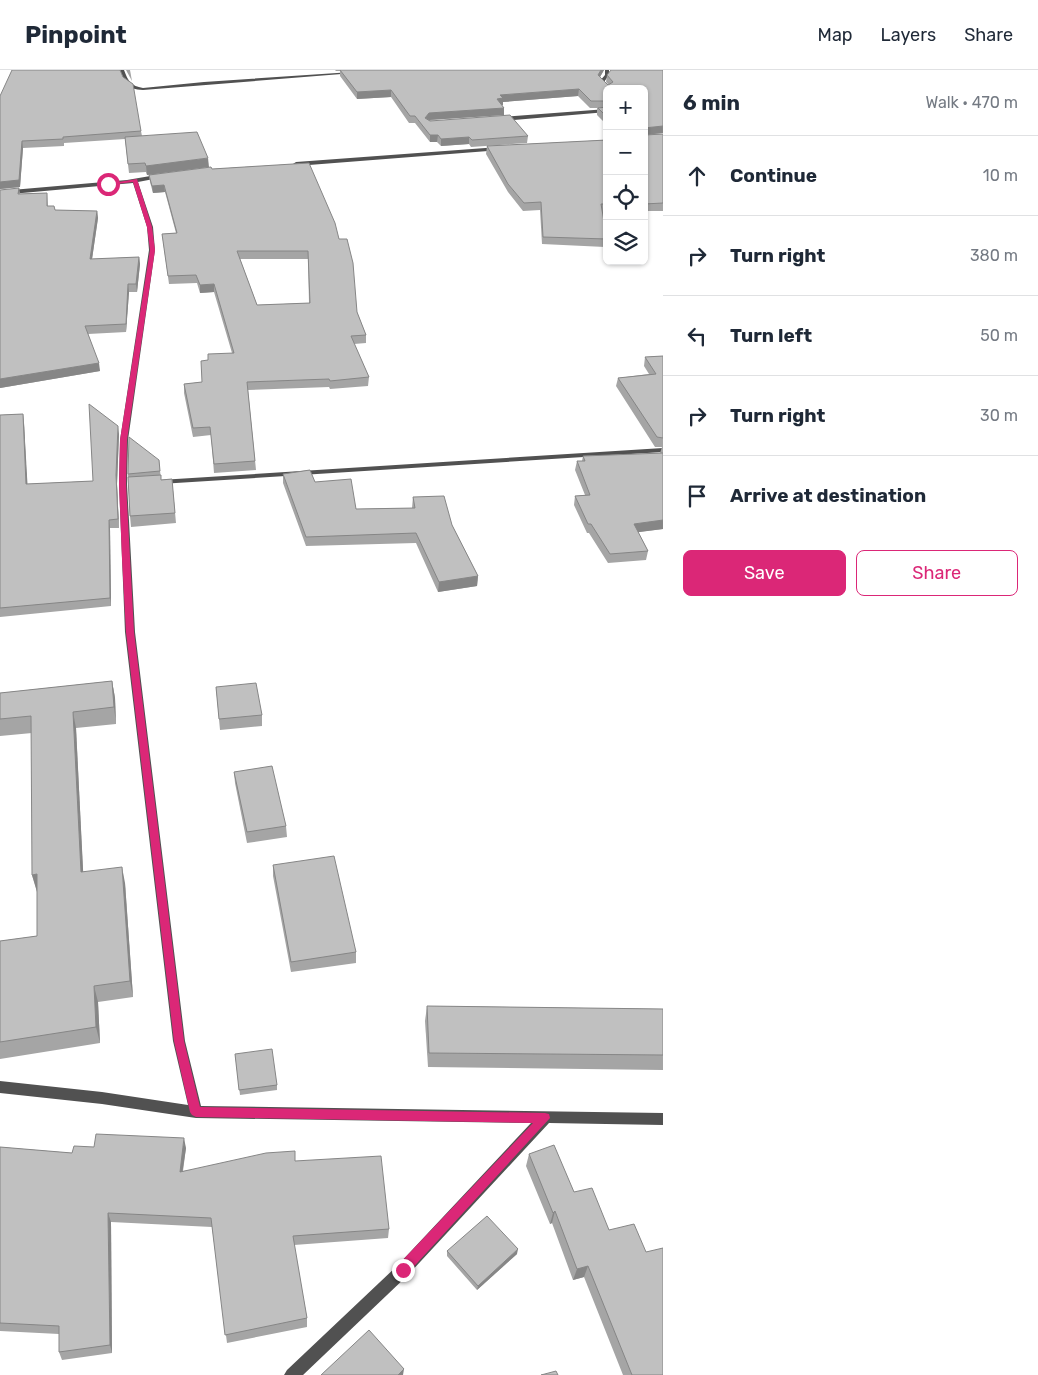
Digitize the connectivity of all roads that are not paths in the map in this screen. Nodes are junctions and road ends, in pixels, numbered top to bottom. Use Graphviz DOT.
graph roads {
  1 [pos="122,70"];
  2 [pos="607,70"];
  3 [pos="356,72"];
  4 [pos="604,85"];
  5 [pos="603,110"];
  6 [pos="494,120"];
  7 [pos="507,148"];
  8 [pos="289,164"];
  9 [pos="168,175"];
  10 [pos="135,180"];
  11 [pos="0,193"];
  12 [pos="663,450"];
  13 [pos="152,482"];
  14 [pos="0,1087"];
  15 [pos="196,1112"];
  16 [pos="545,1118"];
  17 [pos="663,1119"];
  18 [pos="292,1375"];
  1 -- 3 [label="street"];
  2 -- 4 [label="street"];
  5 -- 6 [label="street"];
  7 -- 8 [label="street"];
  9 -- 10 [label="street"];
  10 -- 11 [label="street"];
  10 -- 15 [label="street"];
  12 -- 13 [label="street"];
  14 -- 15 [label="street"];
  15 -- 16 [label="street"];
  16 -- 17 [label="street"];
  16 -- 18 [label="street"];
}
